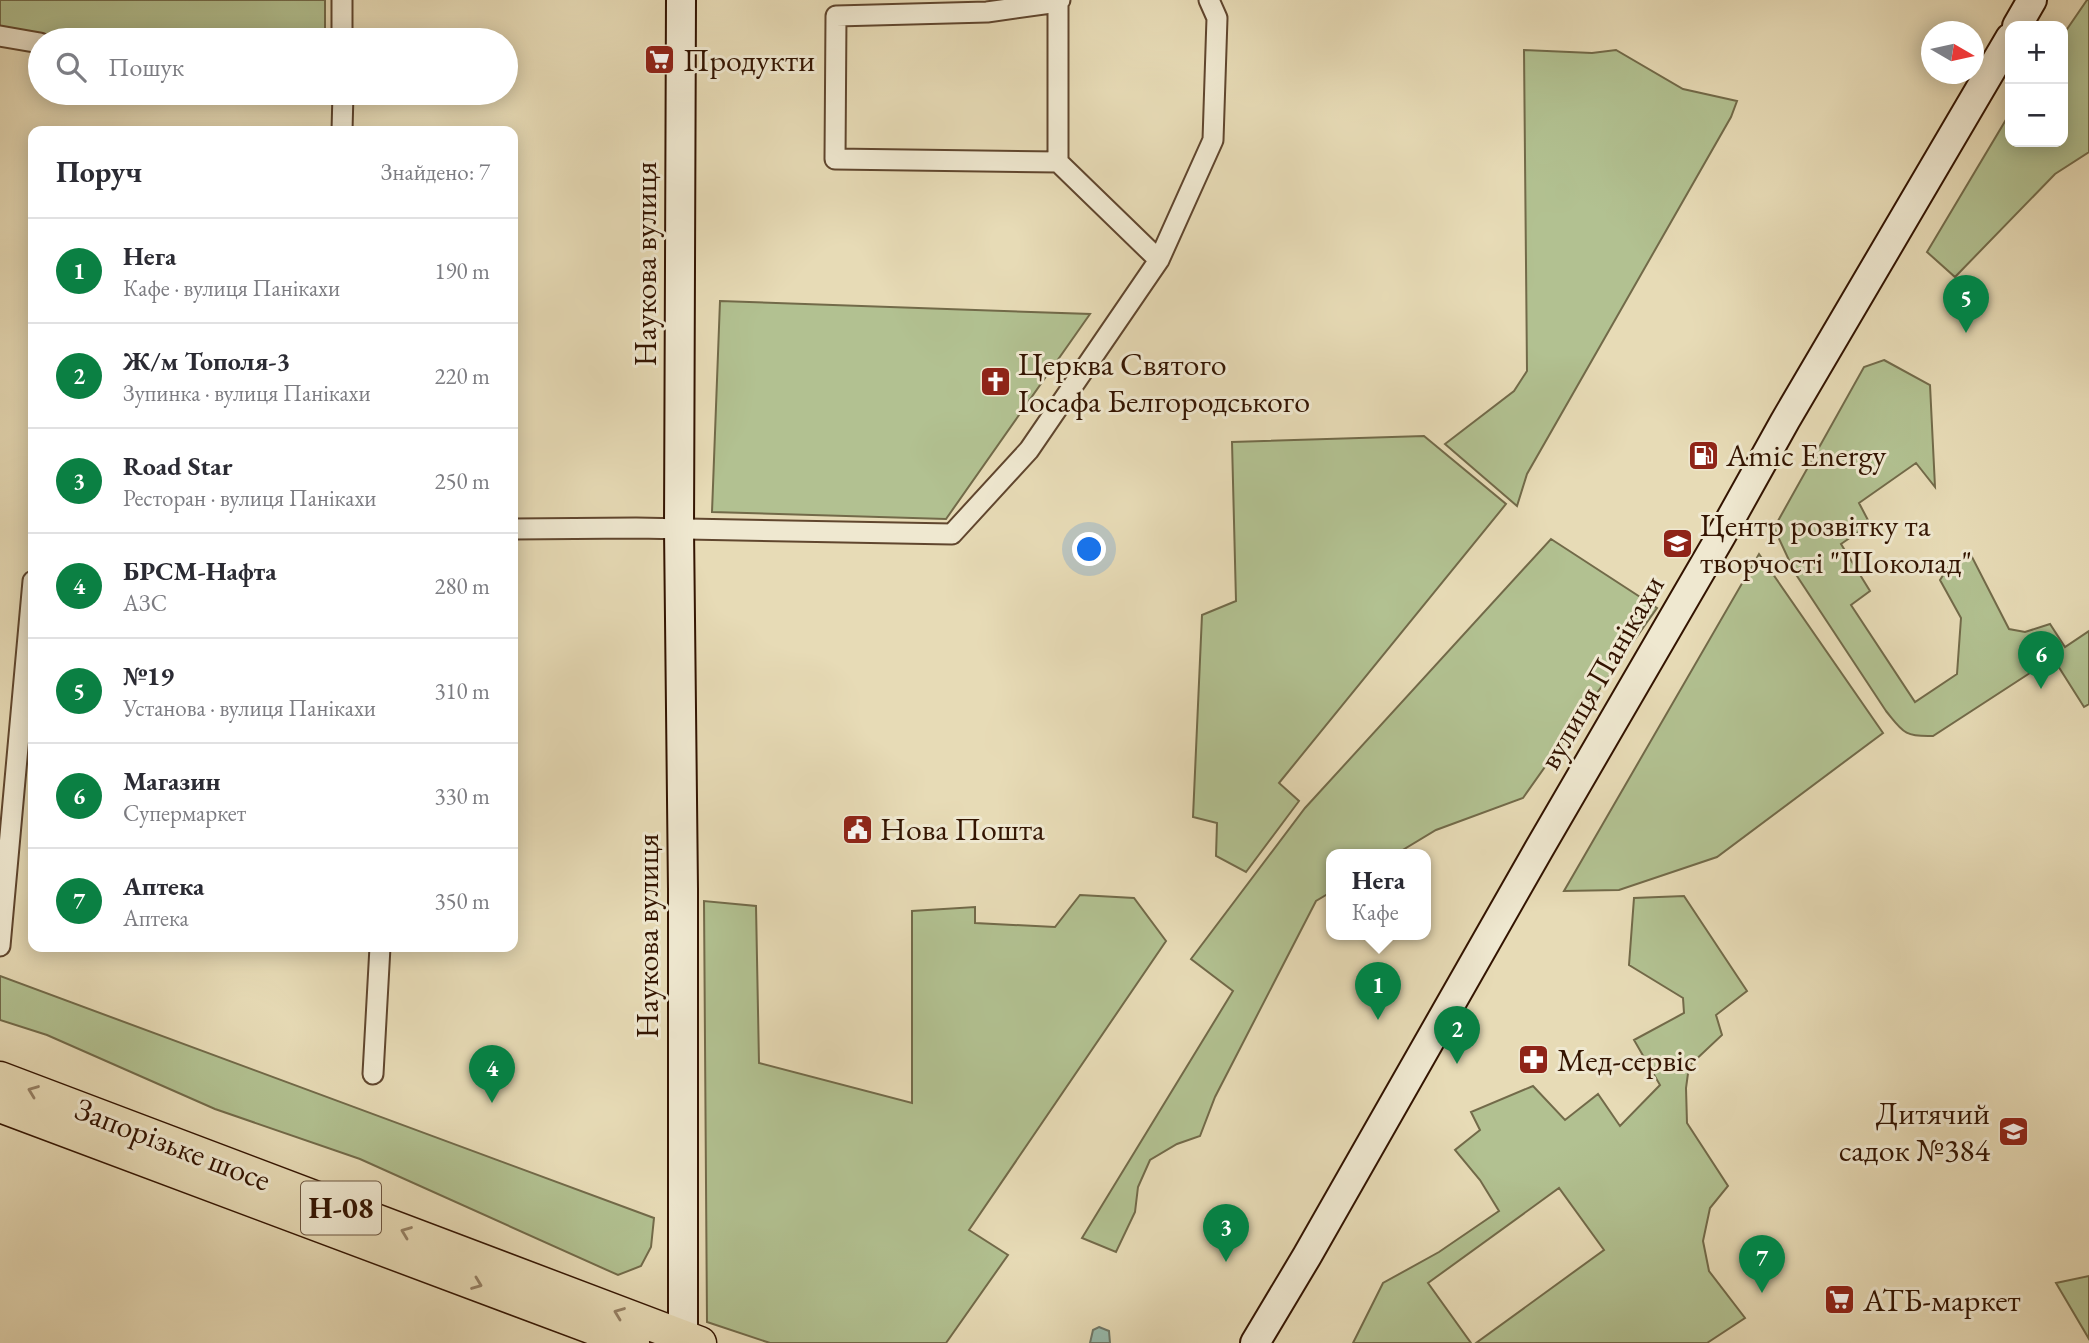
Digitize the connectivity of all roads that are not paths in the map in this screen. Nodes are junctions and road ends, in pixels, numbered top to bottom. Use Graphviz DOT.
graph roads {
  1 [pos="342,0"];
  2 [pos="681,0"];
  3 [pos="1209,0"];
  4 [pos="2032,0"];
  5 [pos="1059,1"];
  6 [pos="2020,21"];
  7 [pos="342,28"];
  8 [pos="0,36"];
  9 [pos="28,41"];
  10 [pos="2005,47"];
  11 [pos="343,105"];
  12 [pos="342,126"];
  13 [pos="1058,162"];
  14 [pos="1159,260"];
  15 [pos="518,529"];
  16 [pos="678,529"];
  17 [pos="28,636"];
  18 [pos="0,946"];
  19 [pos="380,952"];
  20 [pos="373,1074"];
  21 [pos="0,1079"];
  22 [pos="0,1106"];
  23 [pos="688,1341"];
  24 [pos="633,1343"];
  25 [pos="1255,1343"];
  1 -- 7 [label="street"];
  2 -- 16 [label="street, Наукова вулиця"];
  3 -- 14 [label="street"];
  4 -- 6 [label="street"];
  5 -- 13 [label="street"];
  5 -- 13 [label="street"];
  8 -- 9 [label="street"];
  10 -- 25 [label="street, вулиця Панікахи"];
  11 -- 12 [label="street"];
  13 -- 14 [label="street"];
  14 -- 16 [label="street"];
  15 -- 16 [label="street"];
  16 -- 23 [label="street, Наукова вулиця"];
  17 -- 18 [label="street"];
  19 -- 20 [label="street"];
  23 -- 21 [label="main road, Запорізьке шосе / Н-08, one-way"];
  22 -- 24 [label="main road, Запорізьке шосе / Н-08, one-way"];
}
